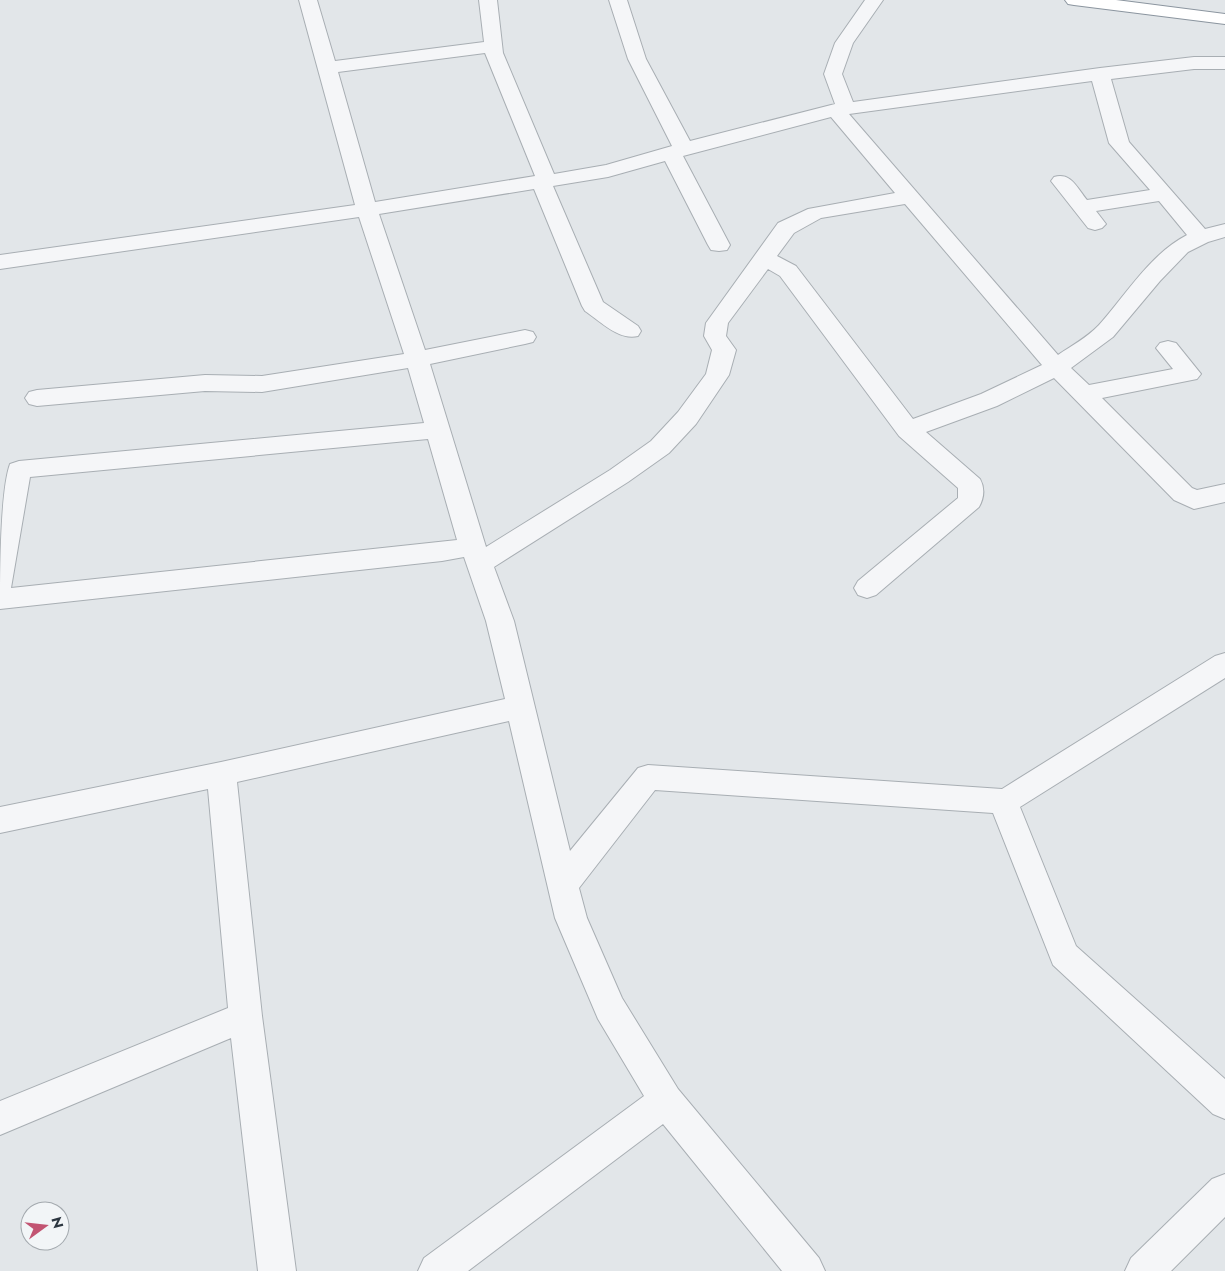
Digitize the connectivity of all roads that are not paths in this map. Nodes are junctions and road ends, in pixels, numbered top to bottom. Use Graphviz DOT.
graph roads {
  1 [pos="308,0"];
  2 [pos="488,0"];
  3 [pos="618,0"];
  4 [pos="874,0"];
  5 [pos="1074,0"];
  6 [pos="1196,0"];
  7 [pos="1225,4"];
  8 [pos="1225,19"];
  9 [pos="494,46"];
  10 [pos="1225,63"];
  11 [pos="327,68"];
  12 [pos="1100,74"];
  13 [pos="840,109"];
  14 [pos="678,150"];
  15 [pos="544,180"];
  16 [pos="1060,181"];
  17 [pos="1164,194"];
  18 [pos="910,197"];
  19 [pos="1080,206"];
  20 [pos="367,210"];
  21 [pos="1096,224"];
  22 [pos="1225,230"];
  23 [pos="1200,237"];
  24 [pos="719,246"];
  25 [pos="764,258"];
  26 [pos="0,262"];
  27 [pos="630,332"];
  28 [pos="525,337"];
  29 [pos="1168,348"];
  30 [pos="417,359"];
  31 [pos="1056,368"];
  32 [pos="1083,394"];
  33 [pos="37,398"];
  34 [pos="438,430"];
  35 [pos="908,430"];
  36 [pos="1225,494"];
  37 [pos="476,555"];
  38 [pos="0,584"];
  39 [pos="867,588"];
  40 [pos="0,599"];
  41 [pos="1225,664"];
  42 [pos="521,707"];
  43 [pos="221,774"];
  44 [pos="1003,801"];
  45 [pos="0,820"];
  46 [pos="563,886"];
  47 [pos="245,1016"];
  48 [pos="666,1101"];
  49 [pos="1225,1102"];
  50 [pos="0,1118"];
  51 [pos="1225,1192"];
  52 [pos="277,1271"];
  53 [pos="437,1271"];
  54 [pos="806,1271"];
  55 [pos="1144,1271"];
  1 -- 11 [label="street"];
  2 -- 9 [label="street"];
  3 -- 14 [label="street"];
  4 -- 13 [label="street"];
  5 -- 8 [label="highway"];
  6 -- 7 [label="highway"];
  9 -- 11 [label="street"];
  9 -- 15 [label="street"];
  10 -- 12 [label="street"];
  11 -- 20 [label="street"];
  12 -- 13 [label="street"];
  12 -- 17 [label="street"];
  13 -- 14 [label="street"];
  13 -- 18 [label="street"];
  14 -- 15 [label="street"];
  14 -- 24 [label="street"];
  15 -- 20 [label="street"];
  15 -- 27 [label="street"];
  16 -- 19 [label="street"];
  17 -- 19 [label="street"];
  17 -- 23 [label="street"];
  18 -- 25 [label="street"];
  18 -- 31 [label="street"];
  19 -- 21 [label="street"];
  20 -- 26 [label="street"];
  20 -- 30 [label="street"];
  22 -- 23 [label="street"];
  23 -- 31 [label="street"];
  25 -- 35 [label="street"];
  25 -- 37 [label="street"];
  28 -- 30 [label="street"];
  29 -- 32 [label="street"];
  30 -- 33 [label="street"];
  30 -- 34 [label="street"];
  31 -- 32 [label="street"];
  31 -- 35 [label="street"];
  32 -- 36 [label="street"];
  34 -- 37 [label="street"];
  34 -- 38 [label="street"];
  35 -- 39 [label="street"];
  37 -- 40 [label="street"];
  37 -- 42 [label="street"];
  41 -- 44 [label="street"];
  42 -- 43 [label="street"];
  42 -- 46 [label="street"];
  43 -- 45 [label="street"];
  43 -- 47 [label="street"];
  44 -- 46 [label="street"];
  44 -- 49 [label="street"];
  46 -- 48 [label="street"];
  47 -- 50 [label="street"];
  47 -- 52 [label="street"];
  48 -- 53 [label="street"];
  48 -- 54 [label="street"];
  51 -- 55 [label="street"];
}
